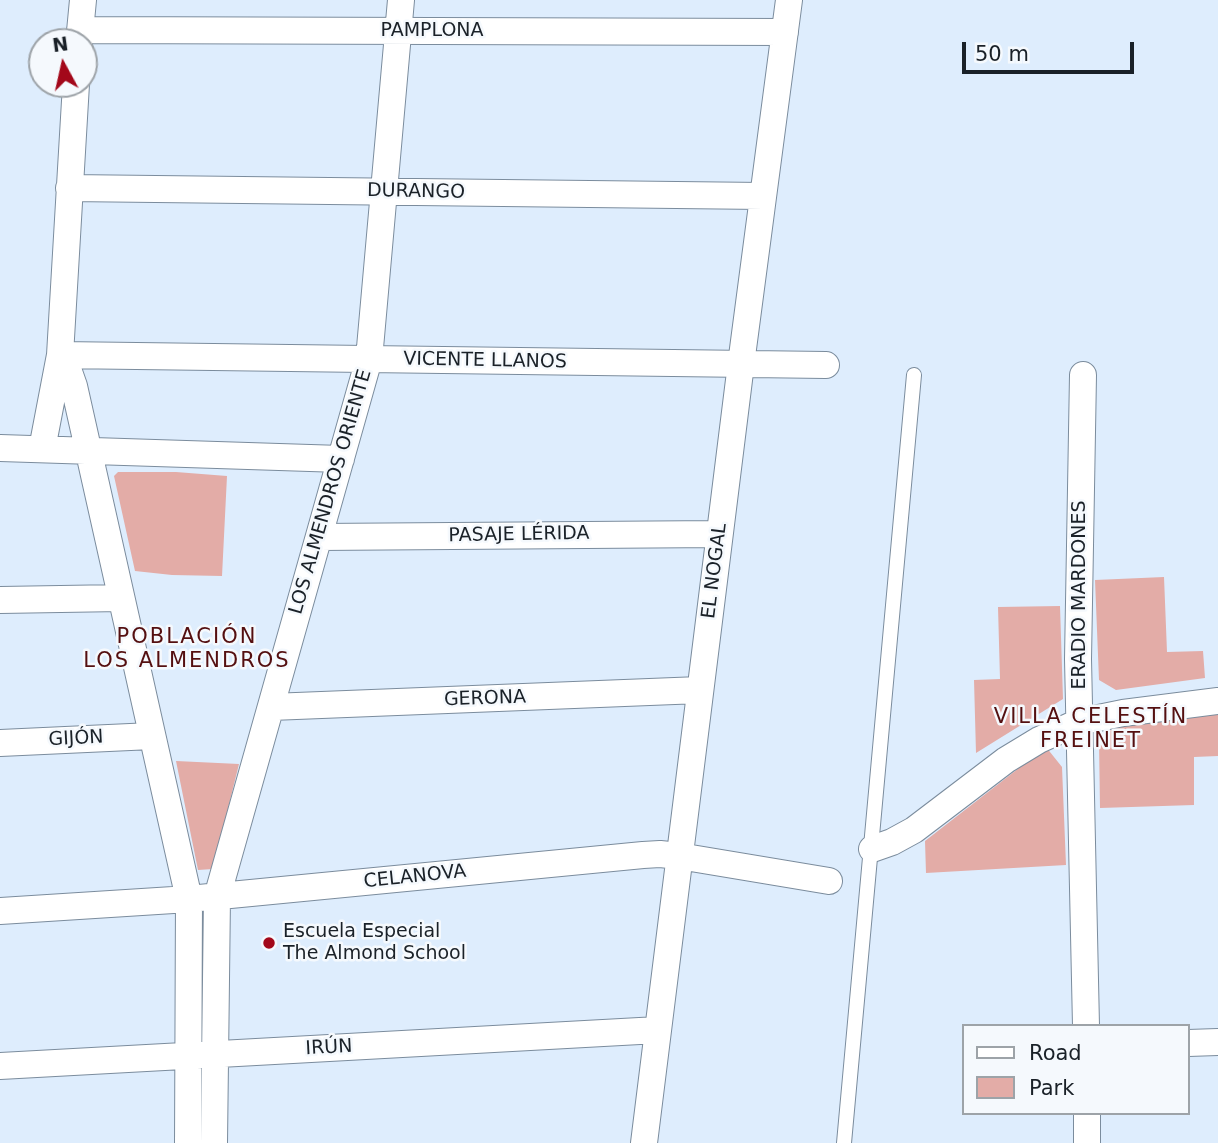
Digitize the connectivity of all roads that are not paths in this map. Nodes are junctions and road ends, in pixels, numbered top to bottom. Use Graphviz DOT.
graph roads {
  1 [pos="83,0"];
  2 [pos="401,0"];
  3 [pos="789,0"];
  4 [pos="80,28"];
  5 [pos="399,31"];
  6 [pos="785,32"];
  7 [pos="98,36"];
  8 [pos="75,98"];
  9 [pos="69,188"];
  10 [pos="385,192"];
  11 [pos="763,196"];
  12 [pos="60,355"];
  13 [pos="369,359"];
  14 [pos="741,364"];
  15 [pos="826,365"];
  16 [pos="914,375"];
  17 [pos="1083,375"];
  18 [pos="0,448"];
  19 [pos="42,449"];
  20 [pos="88,450"];
  21 [pos="341,459"];
  22 [pos="719,534"];
  23 [pos="319,537"];
  24 [pos="121,598"];
  25 [pos="0,600"];
  26 [pos="700,691"];
  27 [pos="1218,701"];
  28 [pos="271,707"];
  29 [pos="1079,722"];
  30 [pos="152,736"];
  31 [pos="0,743"];
  32 [pos="872,849"];
  33 [pos="679,856"];
  34 [pos="829,881"];
  35 [pos="217,897"];
  36 [pos="190,900"];
  37 [pos="0,911"];
  38 [pos="1086,1024"];
  39 [pos="658,1030"];
  40 [pos="1218,1042"];
  41 [pos="1190,1043"];
  42 [pos="215,1054"];
  43 [pos="188,1055"];
  44 [pos="0,1066"];
  45 [pos="1087,1115"];
  46 [pos="188,1143"];
  47 [pos="214,1143"];
  48 [pos="643,1143"];
  49 [pos="844,1143"];
  50 [pos="1087,1143"];
  1 -- 4 [label="street"];
  2 -- 5 [label="street, LOS ALMENDROS ORIENTE"];
  3 -- 6 [label="street, EL NOGAL"];
  5 -- 6 [label="street, PAMPLONA"];
  5 -- 7 [label="street, PAMPLONA"];
  5 -- 10 [label="street, LOS ALMENDROS ORIENTE"];
  6 -- 11 [label="street, EL NOGAL"];
  8 -- 9 [label="street"];
  9 -- 10 [label="street, DURANGO"];
  9 -- 12 [label="street"];
  10 -- 11 [label="street, DURANGO"];
  10 -- 13 [label="street, LOS ALMENDROS ORIENTE"];
  11 -- 14 [label="street, EL NOGAL"];
  12 -- 13 [label="street, VICENTE LLANOS"];
  12 -- 19 [label="street"];
  12 -- 20 [label="street"];
  13 -- 14 [label="street, VICENTE LLANOS"];
  13 -- 21 [label="street, LOS ALMENDROS ORIENTE"];
  14 -- 15 [label="street, VICENTE LLANOS"];
  14 -- 22 [label="street, EL NOGAL"];
  16 -- 32 [label="lane"];
  17 -- 29 [label="street, ERADIO MARDONES"];
  18 -- 19 [label="street"];
  19 -- 20 [label="street"];
  20 -- 21 [label="street"];
  20 -- 24 [label="street"];
  21 -- 23 [label="street, LOS ALMENDROS ORIENTE"];
  22 -- 23 [label="street, PASAJE LÉRIDA"];
  22 -- 26 [label="street, EL NOGAL"];
  23 -- 28 [label="street, LOS ALMENDROS ORIENTE"];
  24 -- 25 [label="street"];
  24 -- 30 [label="street"];
  26 -- 28 [label="street, GERONA"];
  26 -- 33 [label="street, EL NOGAL"];
  27 -- 29 [label="street"];
  28 -- 35 [label="street, LOS ALMENDROS ORIENTE"];
  29 -- 32 [label="street"];
  29 -- 38 [label="street, ERADIO MARDONES"];
  30 -- 31 [label="street, GIJÓN"];
  30 -- 36 [label="street"];
  32 -- 49 [label="lane"];
  33 -- 34 [label="street, CELANOVA"];
  33 -- 35 [label="street, CELANOVA"];
  33 -- 39 [label="street, EL NOGAL"];
  35 -- 36 [label="street, CELANOVA"];
  35 -- 42 [label="street, LOS ALMENDROS ORIENTE"];
  36 -- 37 [label="street, CELANOVA"];
  36 -- 43 [label="street"];
  39 -- 42 [label="street, IRÚN"];
  39 -- 48 [label="street, EL NOGAL"];
  40 -- 41 [label="street"];
  42 -- 43 [label="street, IRÚN"];
  42 -- 47 [label="street, LOS ALMENDROS ORIENTE"];
  43 -- 44 [label="street, IRÚN"];
  43 -- 46 [label="street"];
  45 -- 50 [label="street"];
}
